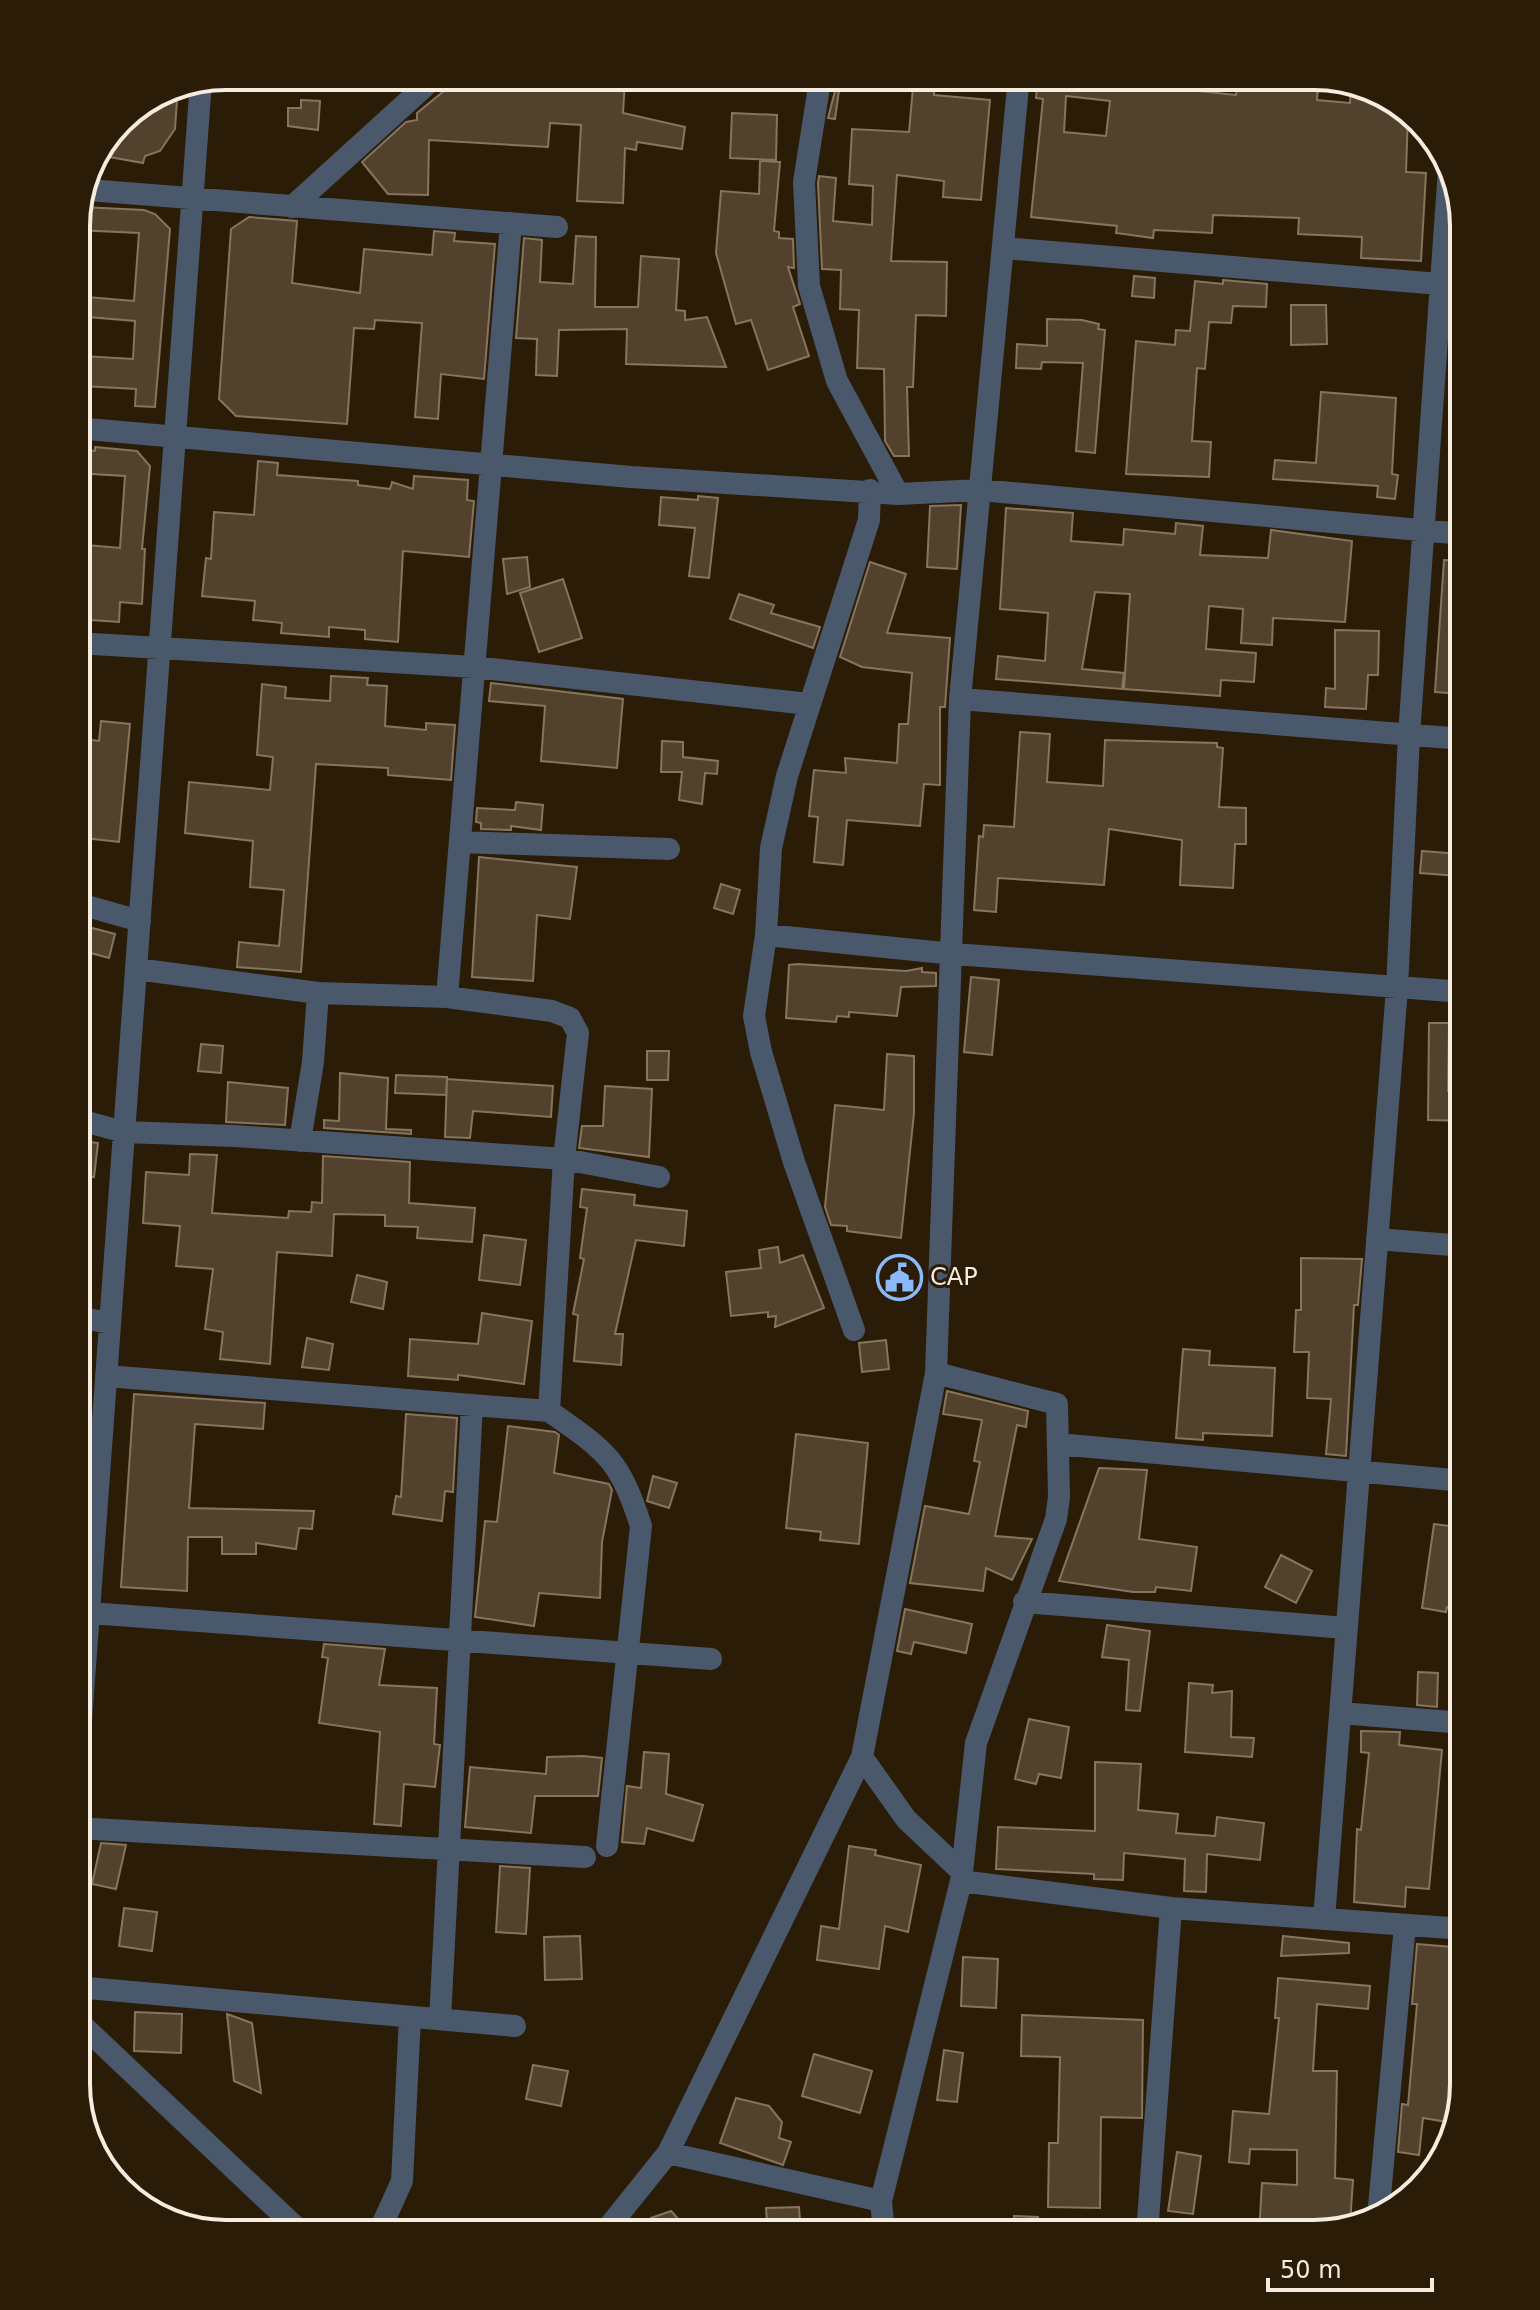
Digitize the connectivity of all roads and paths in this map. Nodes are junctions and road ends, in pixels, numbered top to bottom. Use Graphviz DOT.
graph roads {
  1 [pos="420,90"];
  2 [pos="819,90"];
  3 [pos="1018,90"];
  4 [pos="200,93"];
  5 [pos="95,191"];
  6 [pos="193,199"];
  7 [pos="1447,199"];
  8 [pos="292,207"];
  9 [pos="511,223"];
  10 [pos="557,227"];
  11 [pos="1003,248"];
  12 [pos="1441,284"];
  13 [pos="1450,285"];
  14 [pos="90,429"];
  15 [pos="175,434"];
  16 [pos="491,464"];
  17 [pos="870,490"];
  18 [pos="980,490"];
  19 [pos="898,494"];
  20 [pos="1423,532"];
  21 [pos="1450,533"];
  22 [pos="90,644"];
  23 [pos="160,648"];
  24 [pos="474,667"];
  25 [pos="960,699"];
  26 [pos="809,704"];
  27 [pos="1409,735"];
  28 [pos="1450,738"];
  29 [pos="460,842"];
  30 [pos="669,849"];
  31 [pos="90,907"];
  32 [pos="140,921"];
  33 [pos="766,935"];
  34 [pos="954,954"];
  35 [pos="136,969"];
  36 [pos="1397,988"];
  37 [pos="1450,991"];
  38 [pos="318,993"];
  39 [pos="447,997"];
  40 [pos="90,1123"];
  41 [pos="124,1132"];
  42 [pos="300,1141"];
  43 [pos="564,1159"];
  44 [pos="659,1177"];
  45 [pos="1377,1239"];
  46 [pos="1450,1245"];
  47 [pos="90,1319"];
  48 [pos="110,1323"];
  49 [pos="854,1330"];
  50 [pos="936,1373"];
  51 [pos="106,1376"];
  52 [pos="472,1405"];
  53 [pos="549,1411"];
  54 [pos="1058,1444"];
  55 [pos="1359,1473"];
  56 [pos="1450,1480"];
  57 [pos="90,1540"];
  58 [pos="1024,1602"];
  59 [pos="90,1613"];
  60 [pos="1346,1628"];
  61 [pos="459,1640"];
  62 [pos="629,1653"];
  63 [pos="711,1659"];
  64 [pos="1340,1713"];
  65 [pos="1450,1722"];
  66 [pos="862,1757"];
  67 [pos="90,1829"];
  68 [pos="607,1846"];
  69 [pos="449,1852"];
  70 [pos="585,1857"];
  71 [pos="962,1877"];
  72 [pos="1171,1908"];
  73 [pos="1324,1919"];
  74 [pos="1405,1925"];
  75 [pos="1450,1928"];
  76 [pos="90,1988"];
  77 [pos="410,2017"];
  78 [pos="440,2019"];
  79 [pos="515,2026"];
  80 [pos="90,2033"];
  81 [pos="668,2153"];
  82 [pos="881,2201"];
  83 [pos="1379,2203"];
  84 [pos="288,2220"];
  85 [pos="384,2220"];
  86 [pos="614,2220"];
  87 [pos="883,2220"];
  88 [pos="1148,2220"];
  1 -- 8 [label="street"];
  2 -- 19 [label="street"];
  3 -- 11 [label="street"];
  4 -- 6 [label="street"];
  5 -- 6 [label="street"];
  6 -- 8 [label="street"];
  6 -- 15 [label="street"];
  7 -- 12 [label="street"];
  8 -- 9 [label="street"];
  9 -- 10 [label="street"];
  9 -- 16 [label="street"];
  11 -- 12 [label="street"];
  11 -- 18 [label="street"];
  12 -- 13 [label="street"];
  12 -- 20 [label="street"];
  14 -- 15 [label="street"];
  15 -- 16 [label="street"];
  15 -- 23 [label="street"];
  16 -- 17 [label="street"];
  16 -- 24 [label="street"];
  17 -- 19 [label="street"];
  17 -- 26 [label="street"];
  18 -- 19 [label="street"];
  18 -- 20 [label="street"];
  18 -- 25 [label="street"];
  20 -- 21 [label="street"];
  20 -- 27 [label="street"];
  22 -- 23 [label="street"];
  23 -- 24 [label="street"];
  23 -- 32 [label="street"];
  24 -- 26 [label="street"];
  24 -- 29 [label="street"];
  25 -- 27 [label="street"];
  25 -- 34 [label="street"];
  26 -- 33 [label="street"];
  27 -- 28 [label="street"];
  27 -- 36 [label="street"];
  29 -- 30 [label="street"];
  29 -- 39 [label="street"];
  31 -- 32 [label="street"];
  32 -- 35 [label="street"];
  33 -- 34 [label="street"];
  33 -- 49 [label="street"];
  34 -- 36 [label="street"];
  34 -- 50 [label="street"];
  35 -- 38 [label="street"];
  35 -- 41 [label="street"];
  36 -- 37 [label="street"];
  36 -- 45 [label="street"];
  38 -- 39 [label="street"];
  38 -- 42 [label="street"];
  39 -- 43 [label="street"];
  40 -- 41 [label="street"];
  41 -- 42 [label="street"];
  41 -- 48 [label="street"];
  42 -- 43 [label="street"];
  43 -- 44 [label="street"];
  43 -- 53 [label="street"];
  45 -- 46 [label="street"];
  45 -- 55 [label="street"];
  47 -- 48 [label="street"];
  48 -- 51 [label="street"];
  50 -- 54 [label="street"];
  50 -- 66 [label="street"];
  51 -- 52 [label="street"];
  51 -- 57 [label="street"];
  52 -- 53 [label="street"];
  52 -- 61 [label="street"];
  53 -- 62 [label="street"];
  54 -- 55 [label="street"];
  54 -- 58 [label="street"];
  55 -- 56 [label="street"];
  55 -- 60 [label="street"];
  58 -- 60 [label="street"];
  58 -- 71 [label="street"];
  59 -- 61 [label="street"];
  60 -- 64 [label="street"];
  61 -- 62 [label="street"];
  61 -- 69 [label="street"];
  62 -- 63 [label="street"];
  62 -- 68 [label="street"];
  64 -- 65 [label="street"];
  64 -- 73 [label="street"];
  66 -- 71 [label="street"];
  66 -- 81 [label="street"];
  67 -- 69 [label="street"];
  69 -- 70 [label="street"];
  69 -- 78 [label="street"];
  71 -- 72 [label="street"];
  71 -- 82 [label="street"];
  72 -- 73 [label="street"];
  72 -- 88 [label="street"];
  73 -- 74 [label="street"];
  74 -- 75 [label="street"];
  74 -- 83 [label="street"];
  76 -- 77 [label="street"];
  77 -- 78 [label="street"];
  77 -- 85 [label="street"];
  78 -- 79 [label="street"];
  80 -- 84 [label="street"];
  81 -- 82 [label="street"];
  81 -- 86 [label="street"];
  82 -- 87 [label="street"];
}
